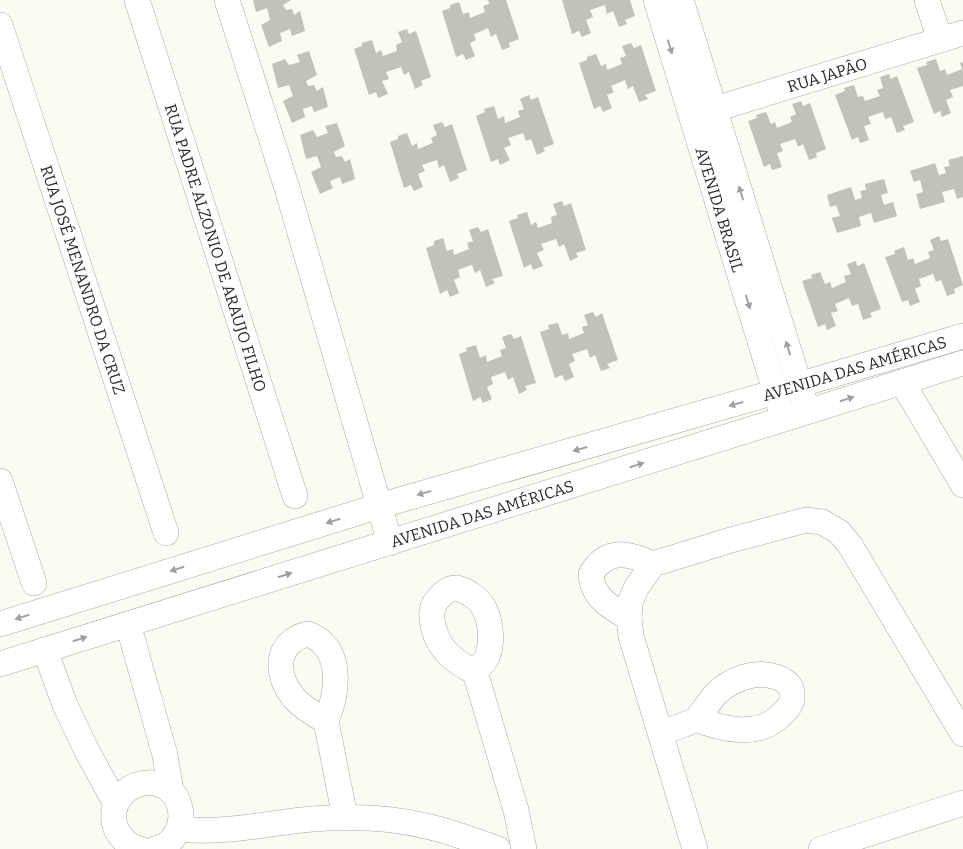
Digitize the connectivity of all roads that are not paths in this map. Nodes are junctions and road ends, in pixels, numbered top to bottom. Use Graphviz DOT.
graph roads {
  1 [pos="137,0"];
  2 [pos="227,0"];
  3 [pos="656,0"];
  4 [pos="681,0"];
  5 [pos="927,0"];
  6 [pos="0,25"];
  7 [pos="951,37"];
  8 [pos="703,113"];
  9 [pos="963,336"];
  10 [pos="963,363"];
  11 [pos="902,382"];
  12 [pos="800,385"];
  13 [pos="776,392"];
  14 [pos="808,412"];
  15 [pos="784,419"];
  16 [pos="0,481"];
  17 [pos="963,485"];
  18 [pos="295,496"];
  19 [pos="379,506"];
  20 [pos="166,533"];
  21 [pos="390,543"];
  22 [pos="240,550"];
  23 [pos="653,564"];
  24 [pos="34,583"];
  25 [pos="250,587"];
  26 [pos="629,618"];
  27 [pos="0,624"];
  28 [pos="128,624"];
  29 [pos="45,650"];
  30 [pos="0,664"];
  31 [pos="475,672"];
  32 [pos="696,719"];
  33 [pos="326,720"];
  34 [pos="661,732"];
  35 [pos="963,734"];
  36 [pos="171,792"];
  37 [pos="963,803"];
  38 [pos="116,804"];
  39 [pos="344,817"];
  40 [pos="149,845"];
  41 [pos="498,849"];
  42 [pos="524,849"];
  43 [pos="695,849"];
  44 [pos="821,849"];
  1 -- 18 [label="street, RUA PADRE ALZONIO DE ARAUJO FILHO"];
  2 -- 19 [label="street"];
  3 -- 8 [label="street, AVENIDA BRASIL, one-way"];
  4 -- 8 [label="street, AVENIDA BRASIL"];
  5 -- 7 [label="street"];
  6 -- 20 [label="street, RUA JOSÉ MENANDRO DA CRUZ"];
  7 -- 8 [label="street, RUA JAPÂO"];
  12 -- 8 [label="street, AVENIDA BRASIL, one-way"];
  8 -- 13 [label="street, AVENIDA BRASIL, one-way"];
  9 -- 12 [label="street, AVENIDA DAS AMÉRICAS"];
  10 -- 11 [label="street, AVENIDA DAS AMÉRICAS"];
  14 -- 11 [label="street, AVENIDA DAS AMÉRICAS, one-way"];
  11 -- 17 [label="street"];
  12 -- 13 [label="street, AVENIDA DAS AMÉRICAS"];
  12 -- 14 [label="street, AVENIDA BRASIL"];
  13 -- 15 [label="street, AVENIDA BRASIL"];
  13 -- 19 [label="street, AVENIDA DAS AMÉRICAS, one-way"];
  14 -- 15 [label="street, AVENIDA DAS AMÉRICAS"];
  21 -- 15 [label="street, AVENIDA DAS AMÉRICAS, one-way"];
  16 -- 24 [label="street"];
  19 -- 21 [label="street"];
  19 -- 22 [label="street, AVENIDA DAS AMÉRICAS, one-way"];
  25 -- 21 [label="street, AVENIDA DAS AMÉRICAS, one-way"];
  22 -- 25 [label="street"];
  22 -- 27 [label="street, AVENIDA DAS AMÉRICAS, one-way"];
  23 -- 26 [label="street"];
  23 -- 26 [label="street"];
  23 -- 35 [label="street"];
  25 -- 28 [label="street, AVENIDA DAS AMÉRICAS"];
  26 -- 34 [label="street"];
  29 -- 28 [label="street, AVENIDA DAS AMÉRICAS, one-way"];
  28 -- 36 [label="street"];
  29 -- 30 [label="street, AVENIDA DAS AMÉRICAS"];
  29 -- 38 [label="street"];
  31 -- 42 [label="street"];
  32 -- 34 [label="street"];
  33 -- 39 [label="street"];
  34 -- 43 [label="street"];
  36 -- 38 [label="street"];
  36 -- 40 [label="street"];
  37 -- 44 [label="street"];
  38 -- 40 [label="street"];
  39 -- 40 [label="street"];
  39 -- 41 [label="street"];
}
